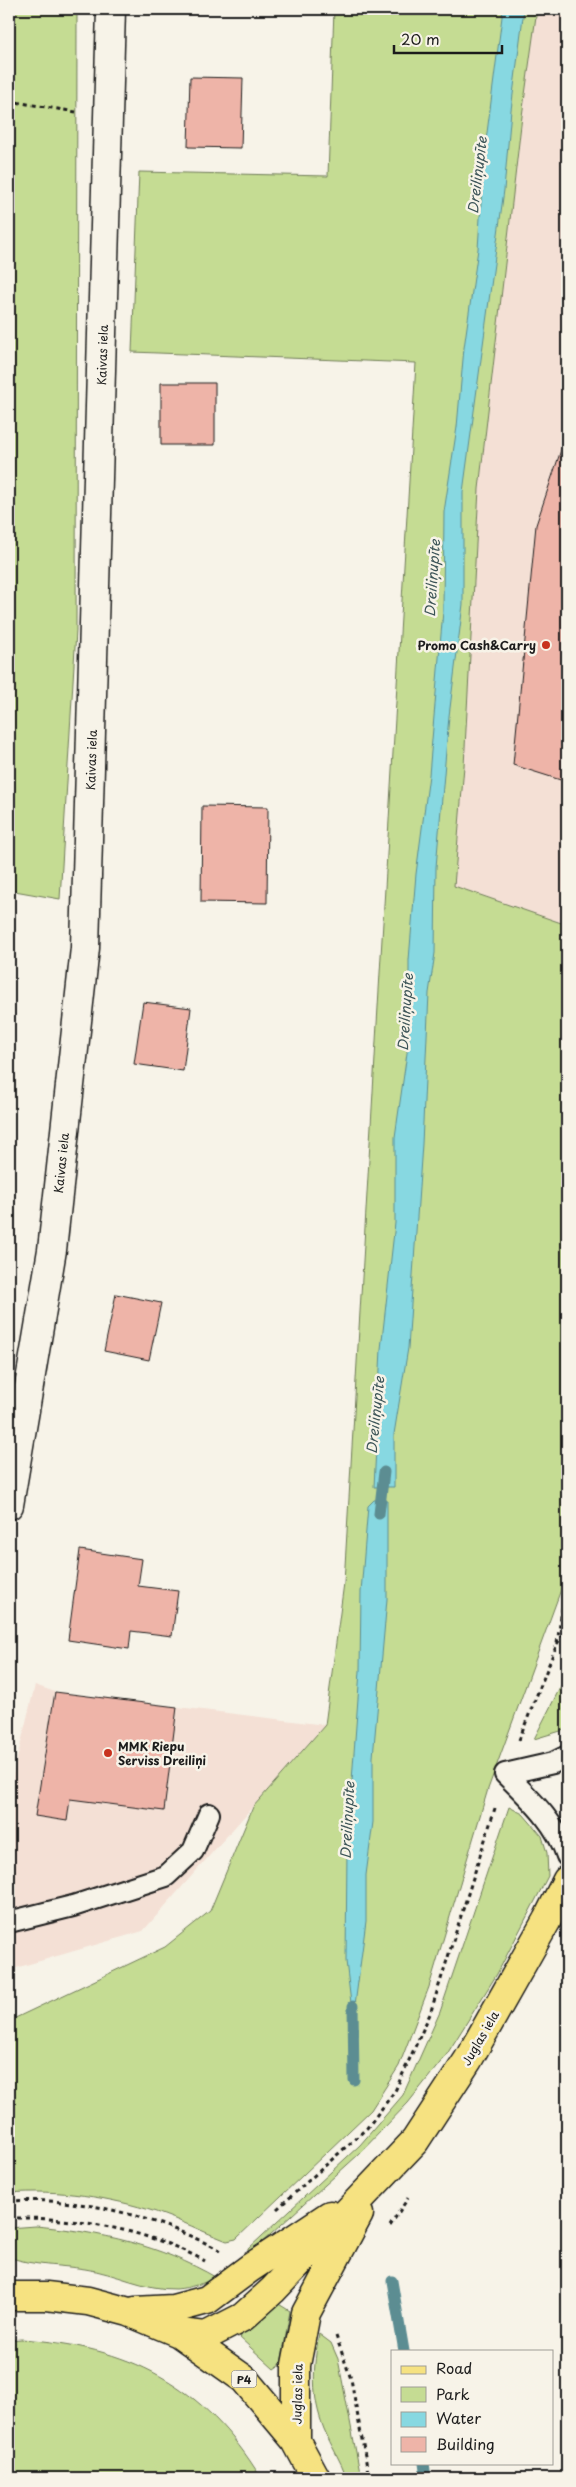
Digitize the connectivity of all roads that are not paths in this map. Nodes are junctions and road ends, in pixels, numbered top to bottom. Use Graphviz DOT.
graph roads {
  1 [pos="111,9"];
  2 [pos="9,1506"];
  3 [pos="567,1756"];
  4 [pos="209,1814"];
  5 [pos="567,1856"];
  6 [pos="567,1880"];
  7 [pos="9,1922"];
  8 [pos="374,2186"];
  9 [pos="9,2296"];
  10 [pos="129,2312"];
  11 [pos="179,2333"];
  12 [pos="296,2441"];
  13 [pos="316,2478"];
  1 -- 2 [label="street, Kaivas iela"];
  3 -- 5 [label="lane"];
  4 -- 7 [label="lane"];
  6 -- 8 [label="main road, Juglas iela"];
  8 -- 10 [label="main road, Juglas iela"];
  8 -- 11 [label="main road, Juglas iela"];
  8 -- 12 [label="main road, Juglas iela"];
  9 -- 10 [label="main road, P4"];
  10 -- 11 [label="main road, P4"];
  11 -- 12 [label="main road, P4"];
  12 -- 13 [label="main road, P4"];
}
